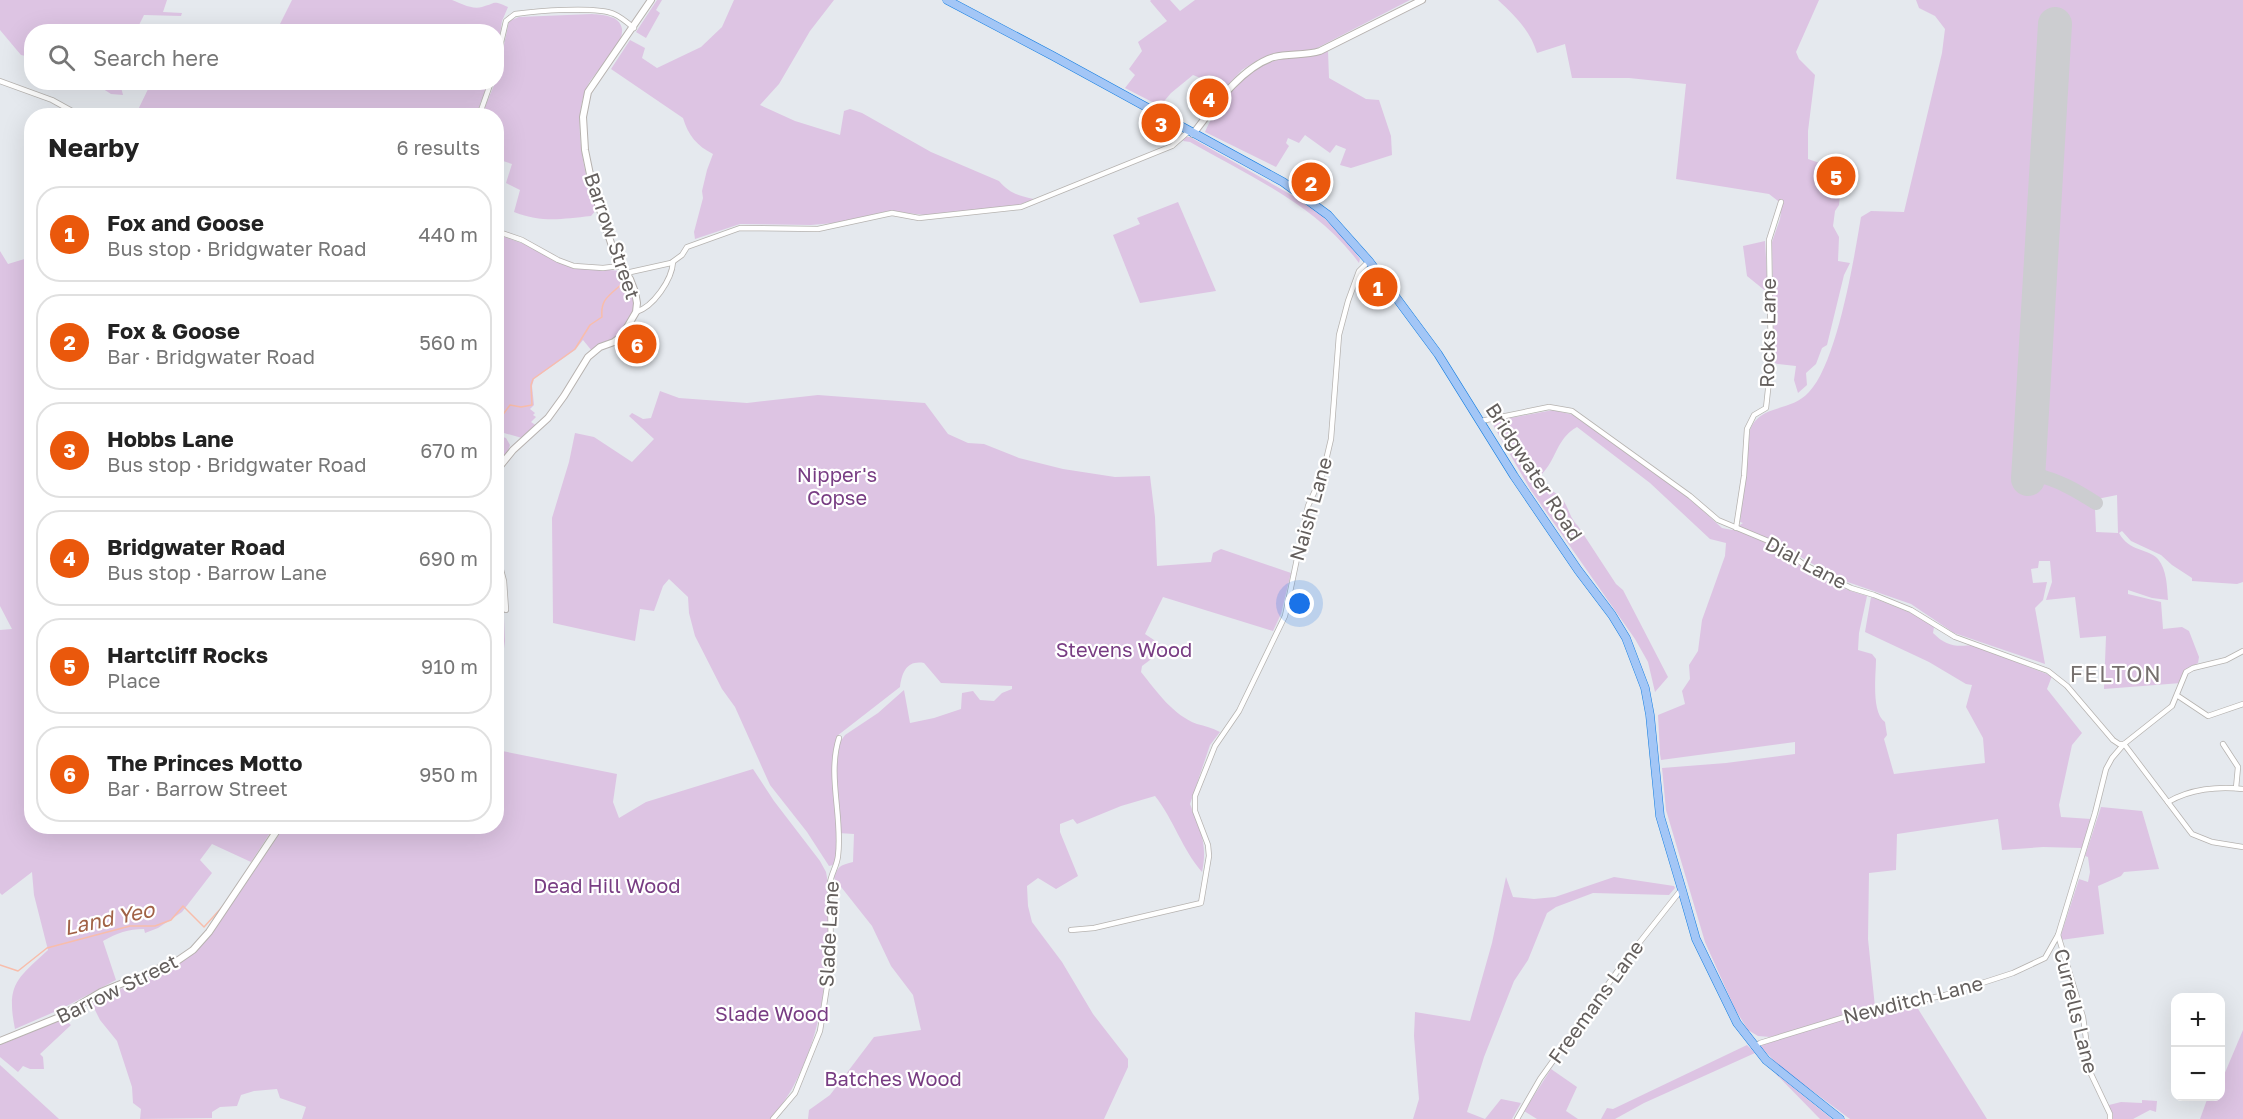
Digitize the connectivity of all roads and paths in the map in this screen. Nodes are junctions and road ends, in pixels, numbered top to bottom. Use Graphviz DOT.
graph roads {
  1 [pos="651,0"];
  2 [pos="947,0"];
  3 [pos="1422,0"];
  4 [pos="634,28"];
  5 [pos="504,30"];
  6 [pos="0,81"];
  7 [pos="24,90"];
  8 [pos="24,90"];
  9 [pos="488,90"];
  10 [pos="66,108"];
  11 [pos="482,108"];
  12 [pos="1191,132"];
  13 [pos="1781,202"];
  14 [pos="504,234"];
  15 [pos="1369,261"];
  16 [pos="674,262"];
  17 [pos="620,266"];
  18 [pos="626,273"];
  19 [pos="636,312"];
  20 [pos="1481,421"];
  21 [pos="504,461"];
  22 [pos="1736,528"];
  23 [pos="504,580"];
  24 [pos="506,610"];
  25 [pos="2243,651"];
  26 [pos="2178,696"];
  27 [pos="2243,704"];
  28 [pos="839,738"];
  29 [pos="2124,744"];
  30 [pos="2223,744"];
  31 [pos="2240,766"];
  32 [pos="2236,788"];
  33 [pos="2243,789"];
  34 [pos="2168,802"];
  35 [pos="275,834"];
  36 [pos="2243,847"];
  37 [pos="1682,890"];
  38 [pos="1071,930"];
  39 [pos="2058,935"];
  40 [pos="0,1041"];
  41 [pos="1754,1047"];
  42 [pos="773,1119"];
  43 [pos="1516,1119"];
  44 [pos="1839,1119"];
  45 [pos="2110,1119"];
  1 -- 4 [label="main road, Barrow Street"];
  2 -- 12 [label="highway, Bridgwater Road"];
  3 -- 12 [label="main road"];
  4 -- 5 [label="street"];
  4 -- 17 [label="main road, Barrow Street"];
  6 -- 8 [label="street"];
  7 -- 10 [label="street"];
  9 -- 11 [label="street"];
  12 -- 15 [label="highway, Bridgwater Road"];
  12 -- 16 [label="street"];
  13 -- 22 [label="street, Rocks Lane"];
  14 -- 17 [label="street"];
  15 -- 20 [label="highway, Bridgwater Road"];
  15 -- 38 [label="street, Naish Lane"];
  16 -- 18 [label="street"];
  16 -- 19 [label="street"];
  17 -- 18 [label="main road, Barrow Street"];
  18 -- 19 [label="main road, Barrow Street"];
  19 -- 21 [label="main road, Barrow Street"];
  20 -- 22 [label="street, Dial Lane"];
  20 -- 37 [label="highway, Bridgwater Road"];
  22 -- 29 [label="street, Dial Lane"];
  23 -- 24 [label="street"];
  25 -- 26 [label="street, Newditch Lane"];
  26 -- 27 [label="street"];
  26 -- 29 [label="street, Newditch Lane"];
  28 -- 42 [label="street, Slade Lane"];
  29 -- 34 [label="street, Dial Lane"];
  29 -- 39 [label="street, Newditch Lane"];
  30 -- 31 [label="street"];
  31 -- 32 [label="street"];
  32 -- 33 [label="street"];
  32 -- 34 [label="street"];
  34 -- 36 [label="street, Dial Lane"];
  35 -- 40 [label="main road, Barrow Street"];
  37 -- 41 [label="highway, Bridgwater Road"];
  37 -- 43 [label="street, Freemans Lane"];
  39 -- 41 [label="street, Newditch Lane"];
  39 -- 45 [label="street, Currells Lane"];
  41 -- 44 [label="highway, Bridgwater Road"];
}
